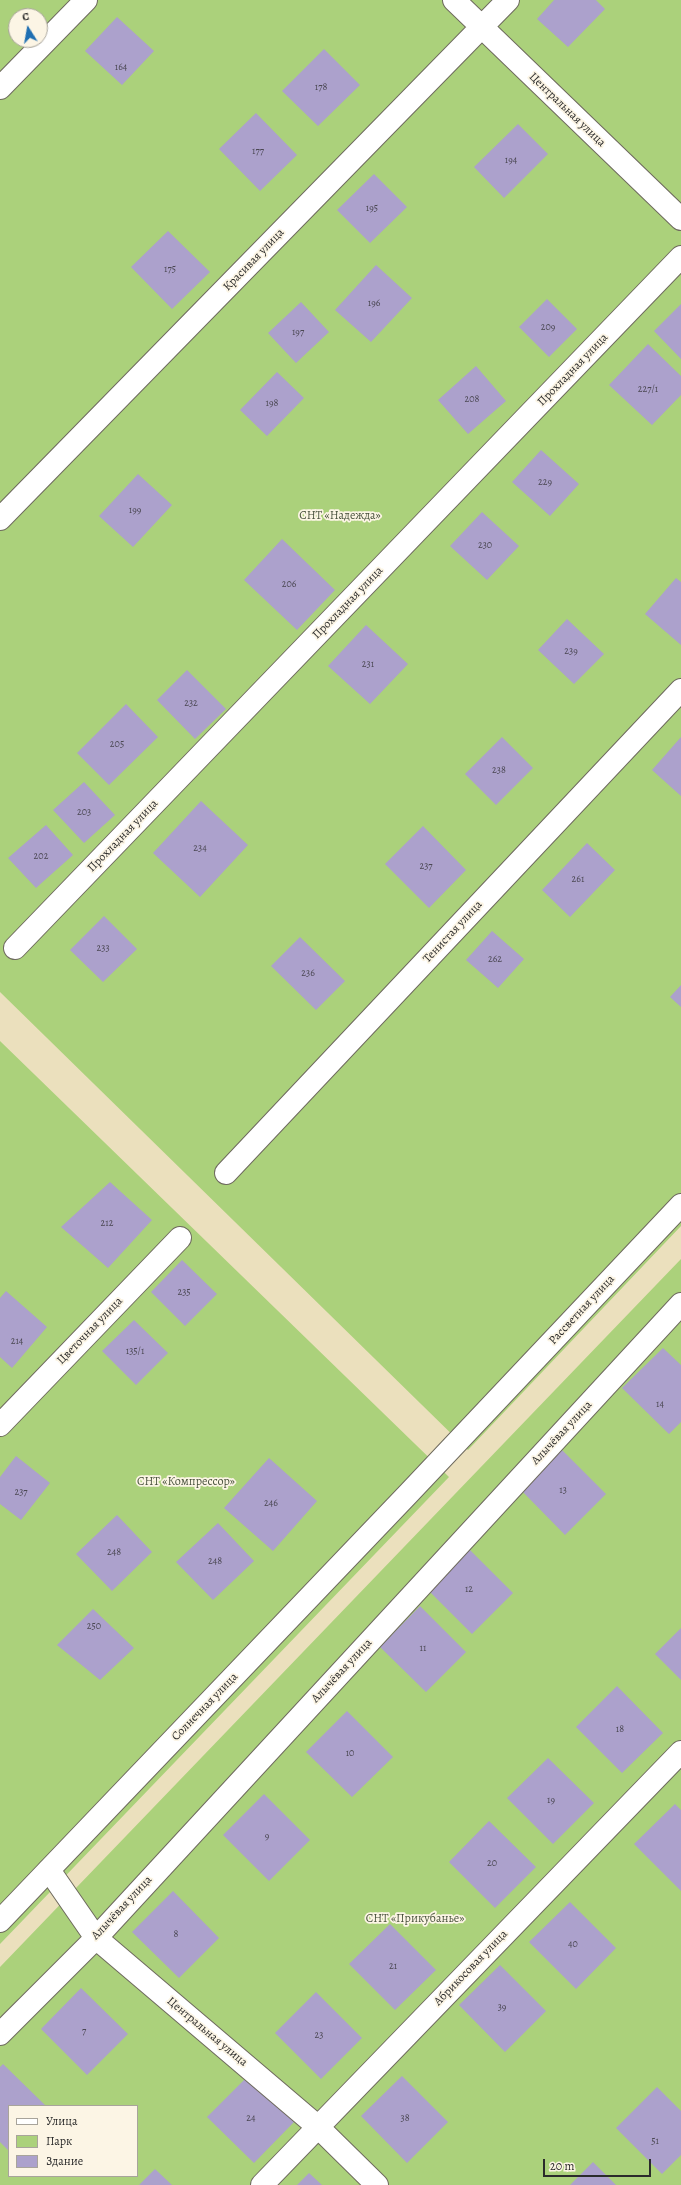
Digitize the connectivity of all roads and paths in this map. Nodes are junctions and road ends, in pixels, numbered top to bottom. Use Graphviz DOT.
graph roads {
  1 [pos="86,0"];
  2 [pos="454,0"];
  3 [pos="508,0"];
  4 [pos="482,28"];
  5 [pos="0,88"];
  6 [pos="681,219"];
  7 [pos="681,257"];
  8 [pos="0,519"];
  9 [pos="681,690"];
  10 [pos="15,948"];
  11 [pos="226,1173"];
  12 [pos="681,1205"];
  13 [pos="180,1238"];
  14 [pos="681,1304"];
  15 [pos="0,1425"];
  16 [pos="409,1493"];
  17 [pos="681,1752"];
  18 [pos="49,1870"];
  19 [pos="0,1921"];
  20 [pos="96,1938"];
  21 [pos="0,2034"];
  22 [pos="317,2126"];
  23 [pos="262,2185"];
  24 [pos="377,2185"];
  1 -- 5 [label="street"];
  2 -- 4 [label="street, Центральная улица"];
  3 -- 4 [label="street, Красивая улица"];
  4 -- 6 [label="street, Центральная улица"];
  4 -- 8 [label="street, Красивая улица"];
  7 -- 10 [label="street, Прохладная улица"];
  9 -- 11 [label="street, Тенистая улица"];
  12 -- 16 [label="street, Рассветная улица"];
  13 -- 15 [label="street, Цветочная улица"];
  14 -- 20 [label="street, Алычёвая улица"];
  16 -- 18 [label="street, Солнечная улица"];
  17 -- 22 [label="street, Абрикосовая улица"];
  18 -- 19 [label="street, Солнечная улица"];
  18 -- 20 [label="street, Центральная улица"];
  20 -- 21 [label="street, Алычёвая улица"];
  20 -- 22 [label="street, Центральная улица"];
  22 -- 23 [label="street, Абрикосовая улица"];
  22 -- 24 [label="street, Центральная улица"];
}
